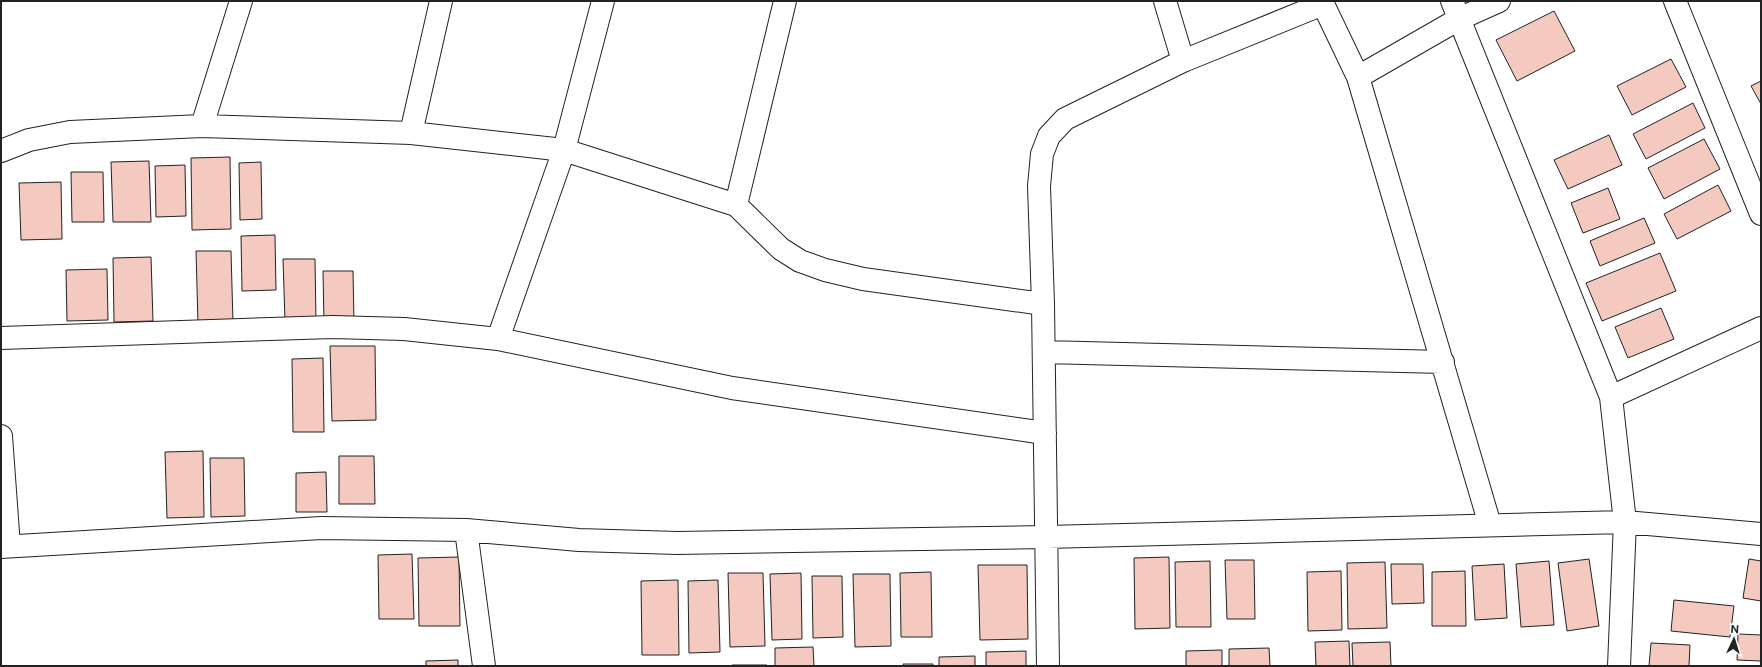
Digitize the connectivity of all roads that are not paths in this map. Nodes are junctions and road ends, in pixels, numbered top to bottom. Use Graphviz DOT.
graph roads {
  1 [pos="241,1"];
  2 [pos="441,1"];
  3 [pos="603,1"];
  4 [pos="785,1"];
  5 [pos="1165,1"];
  6 [pos="1498,1"];
  7 [pos="1675,1"];
  8 [pos="1323,2"];
  9 [pos="1456,10"];
  10 [pos="1183,61"];
  11 [pos="1358,76"];
  12 [pos="202,126"];
  13 [pos="411,133"];
  14 [pos="564,150"];
  15 [pos="1,151"];
  16 [pos="736,205"];
  17 [pos="1761,214"];
  18 [pos="1043,304"];
  19 [pos="1761,328"];
  20 [pos="1,338"];
  21 [pos="498,339"];
  22 [pos="1044,352"];
  23 [pos="1444,362"];
  24 [pos="1611,397"];
  25 [pos="1044,433"];
  26 [pos="1,436"];
  27 [pos="1625,522"];
  28 [pos="1490,525"];
  29 [pos="466,530"];
  30 [pos="1761,534"];
  31 [pos="1046,537"];
  32 [pos="6,546"];
  33 [pos="484,666"];
  34 [pos="1048,666"];
  35 [pos="1619,666"];
  1 -- 12 [label="street"];
  2 -- 13 [label="street"];
  3 -- 14 [label="street"];
  4 -- 16 [label="street"];
  5 -- 10 [label="street"];
  6 -- 9 [label="street"];
  7 -- 17 [label="street"];
  8 -- 10 [label="street"];
  8 -- 11 [label="street"];
  9 -- 11 [label="street"];
  9 -- 24 [label="street"];
  10 -- 18 [label="street"];
  11 -- 23 [label="street"];
  12 -- 13 [label="street"];
  12 -- 15 [label="street"];
  13 -- 14 [label="street"];
  14 -- 16 [label="street"];
  14 -- 21 [label="street"];
  16 -- 18 [label="street"];
  18 -- 22 [label="street"];
  19 -- 24 [label="street"];
  20 -- 21 [label="street"];
  21 -- 25 [label="street"];
  22 -- 23 [label="street"];
  22 -- 25 [label="street"];
  23 -- 28 [label="street"];
  24 -- 27 [label="street"];
  25 -- 31 [label="street"];
  26 -- 32 [label="street"];
  27 -- 28 [label="street"];
  27 -- 30 [label="street"];
  27 -- 35 [label="street"];
  28 -- 31 [label="street"];
  29 -- 31 [label="street"];
  29 -- 32 [label="street"];
  29 -- 33 [label="street"];
  31 -- 34 [label="street"];
}
